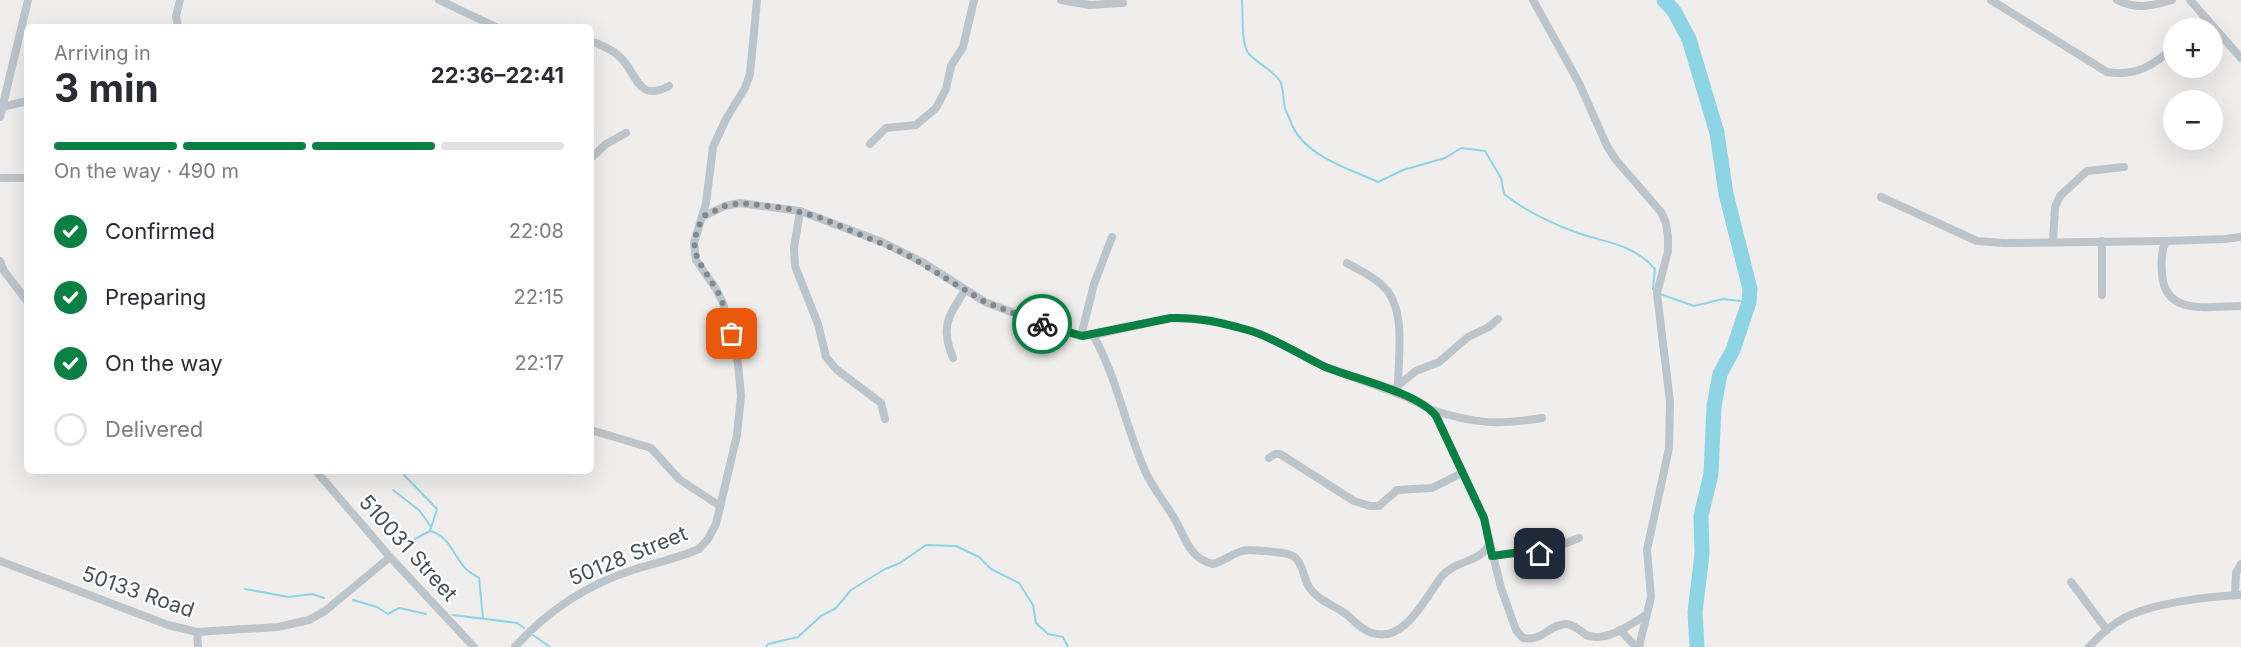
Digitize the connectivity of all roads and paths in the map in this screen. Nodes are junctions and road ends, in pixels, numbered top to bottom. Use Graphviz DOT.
graph roads {
  1 [pos="28,0"];
  2 [pos="180,0"];
  3 [pos="439,0"];
  4 [pos="758,0"];
  5 [pos="974,0"];
  6 [pos="1061,0"];
  7 [pos="1533,0"];
  8 [pos="1991,0"];
  9 [pos="2117,0"];
  10 [pos="2172,0"];
  11 [pos="2190,0"];
  12 [pos="1123,3"];
  13 [pos="2205,18"];
  14 [pos="177,24"];
  15 [pos="490,24"];
  16 [pos="2223,38"];
  17 [pos="594,43"];
  18 [pos="2163,57"];
  19 [pos="2241,58"];
  20 [pos="669,86"];
  21 [pos="24,102"];
  22 [pos="2,107"];
  23 [pos="0,117"];
  24 [pos="626,133"];
  25 [pos="870,144"];
  26 [pos="594,155"];
  27 [pos="2124,167"];
  28 [pos="0,178"];
  29 [pos="24,178"];
  30 [pos="1881,197"];
  31 [pos="800,212"];
  32 [pos="704,216"];
  33 [pos="1112,237"];
  34 [pos="2241,237"];
  35 [pos="2102,241"];
  36 [pos="2166,241"];
  37 [pos="2054,242"];
  38 [pos="0,261"];
  39 [pos="1347,263"];
  40 [pos="965,290"];
  41 [pos="2102,295"];
  42 [pos="24,297"];
  43 [pos="2241,306"];
  44 [pos="1498,319"];
  45 [pos="1093,335"];
  46 [pos="1082,336"];
  47 [pos="953,358"];
  48 [pos="1395,388"];
  49 [pos="1432,410"];
  50 [pos="1542,418"];
  51 [pos="885,419"];
  52 [pos="594,431"];
  53 [pos="1269,458"];
  54 [pos="1462,473"];
  55 [pos="319,474"];
  56 [pos="720,506"];
  57 [pos="1580,538"];
  58 [pos="1490,543"];
  59 [pos="1492,556"];
  60 [pos="390,557"];
  61 [pos="0,561"];
  62 [pos="2241,564"];
  63 [pos="2071,582"];
  64 [pos="2238,595"];
  65 [pos="1646,615"];
  66 [pos="1620,630"];
  67 [pos="2107,630"];
  68 [pos="197,632"];
  69 [pos="198,647"];
  70 [pos="474,647"];
  71 [pos="515,647"];
  72 [pos="1637,647"];
  73 [pos="2090,647"];
  1 -- 22 [label="street"];
  2 -- 14 [label="street"];
  3 -- 15 [label="street"];
  4 -- 32 [label="street, 50128 Street"];
  5 -- 25 [label="street"];
  6 -- 12 [label="street"];
  7 -- 65 [label="street"];
  8 -- 18 [label="street"];
  9 -- 10 [label="street"];
  11 -- 13 [label="street"];
  16 -- 19 [label="street"];
  17 -- 20 [label="street"];
  21 -- 22 [label="street"];
  22 -- 23 [label="street"];
  24 -- 26 [label="street"];
  27 -- 37 [label="street"];
  28 -- 29 [label="street"];
  30 -- 37 [label="street"];
  31 -- 32 [label="street"];
  31 -- 40 [label="street"];
  31 -- 51 [label="street"];
  32 -- 56 [label="street, 50128 Street"];
  33 -- 46 [label="street"];
  34 -- 36 [label="street"];
  35 -- 36 [label="street"];
  35 -- 37 [label="street"];
  35 -- 41 [label="street"];
  36 -- 43 [label="street"];
  38 -- 42 [label="street"];
  39 -- 48 [label="street"];
  40 -- 46 [label="street"];
  40 -- 47 [label="street"];
  44 -- 48 [label="street"];
  45 -- 46 [label="street"];
  45 -- 48 [label="street"];
  45 -- 58 [label="street"];
  48 -- 49 [label="street"];
  49 -- 50 [label="street"];
  49 -- 54 [label="street"];
  52 -- 56 [label="street"];
  53 -- 54 [label="street"];
  54 -- 58 [label="street"];
  55 -- 60 [label="street, 510031 Street"];
  56 -- 71 [label="street, 50128 Street"];
  57 -- 59 [label="street"];
  58 -- 59 [label="street"];
  59 -- 66 [label="street"];
  60 -- 68 [label="street, 50133 Road"];
  60 -- 70 [label="street, 510031 Street"];
  61 -- 68 [label="street, 50133 Road"];
  62 -- 64 [label="street"];
  63 -- 67 [label="street"];
  64 -- 67 [label="street"];
  65 -- 66 [label="street"];
  65 -- 72 [label="street"];
  66 -- 72 [label="street"];
  67 -- 73 [label="street"];
  68 -- 69 [label="street"];
}
